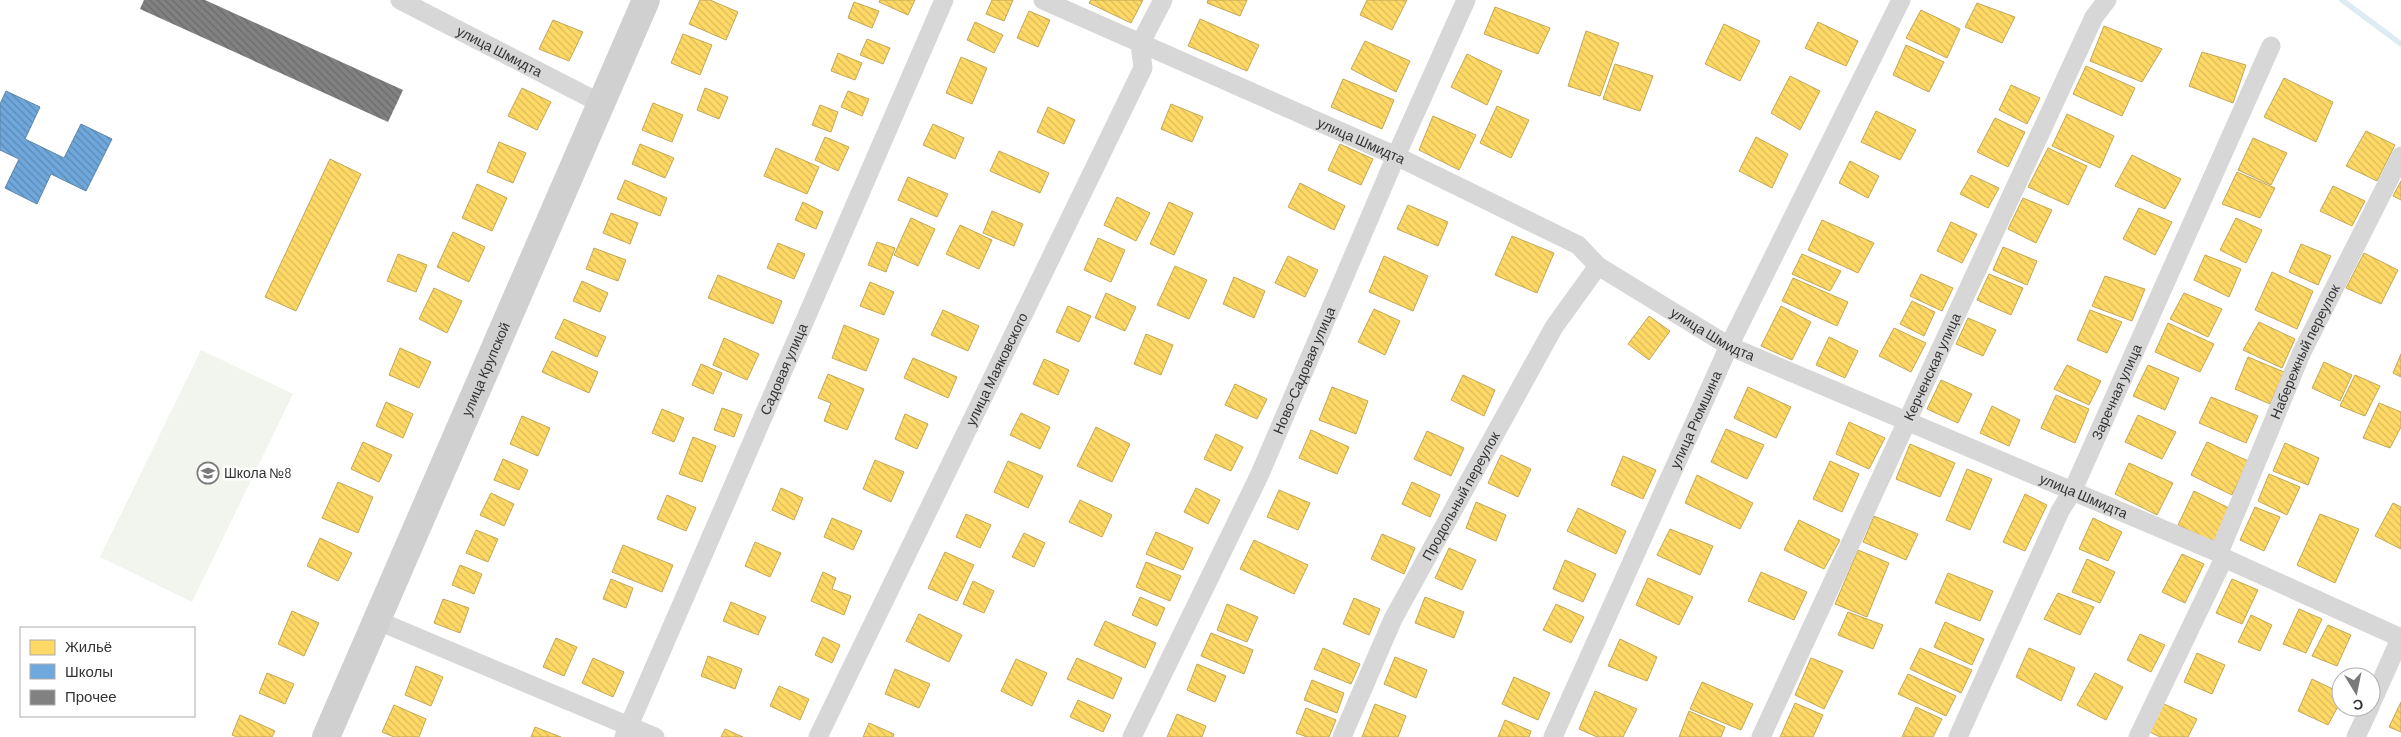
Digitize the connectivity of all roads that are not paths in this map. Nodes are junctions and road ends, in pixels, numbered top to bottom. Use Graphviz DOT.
graph roads {
  1 [pos="400,0"];
  2 [pos="646,0"];
  3 [pos="944,0"];
  4 [pos="1043,0"];
  5 [pos="1163,0"];
  6 [pos="1466,0"];
  7 [pos="1901,0"];
  8 [pos="2107,0"];
  9 [pos="1140,44"];
  10 [pos="2271,46"];
  11 [pos="600,103"];
  12 [pos="1396,156"];
  13 [pos="2401,156"];
  14 [pos="1598,266"];
  15 [pos="1729,346"];
  16 [pos="1906,422"];
  17 [pos="2072,492"];
  18 [pos="2222,556"];
  19 [pos="376,620"];
  20 [pos="2401,637"];
  21 [pos="2381,681"];
  22 [pos="2365,717"];
  23 [pos="626,731"];
  24 [pos="326,737"];
  25 [pos="654,737"];
  26 [pos="818,737"];
  27 [pos="1132,737"];
  28 [pos="1342,737"];
  29 [pos="1553,737"];
  30 [pos="1761,737"];
  31 [pos="1958,737"];
  32 [pos="2138,737"];
  33 [pos="2356,737"];
  1 -- 11 [label="street, улица Шмидта"];
  2 -- 11 [label="main road, улица Крупской"];
  3 -- 23 [label="street, Садовая улица"];
  4 -- 9 [label="street, улица Шмидта"];
  5 -- 9 [label="street"];
  6 -- 12 [label="street, Ново-Садовая улица"];
  7 -- 15 [label="street, улица Рюмшина"];
  8 -- 16 [label="street, Керченская улица"];
  9 -- 12 [label="street, улица Шмидта"];
  9 -- 26 [label="street, улица Маяковского"];
  10 -- 17 [label="street, Заречная улица"];
  11 -- 19 [label="main road, улица Крупской"];
  12 -- 14 [label="street, улица Шмидта"];
  12 -- 27 [label="street, Ново-Садовая улица"];
  13 -- 18 [label="street, Набережный переулок"];
  14 -- 15 [label="street, улица Шмидта"];
  14 -- 28 [label="street, Продольный переулок"];
  15 -- 16 [label="street, улица Шмидта"];
  15 -- 29 [label="street, улица Рюмшина"];
  16 -- 17 [label="street, улица Шмидта"];
  16 -- 30 [label="street, Керченская улица"];
  17 -- 18 [label="street, улица Шмидта"];
  17 -- 31 [label="street, Заречная улица"];
  18 -- 20 [label="street, улица Шмидта"];
  18 -- 32 [label="street, Набережный переулок"];
  19 -- 23 [label="street"];
  19 -- 24 [label="main road, улица Крупской"];
  20 -- 21 [label="street"];
  22 -- 33 [label="street"];
  23 -- 25 [label="street"];
}
